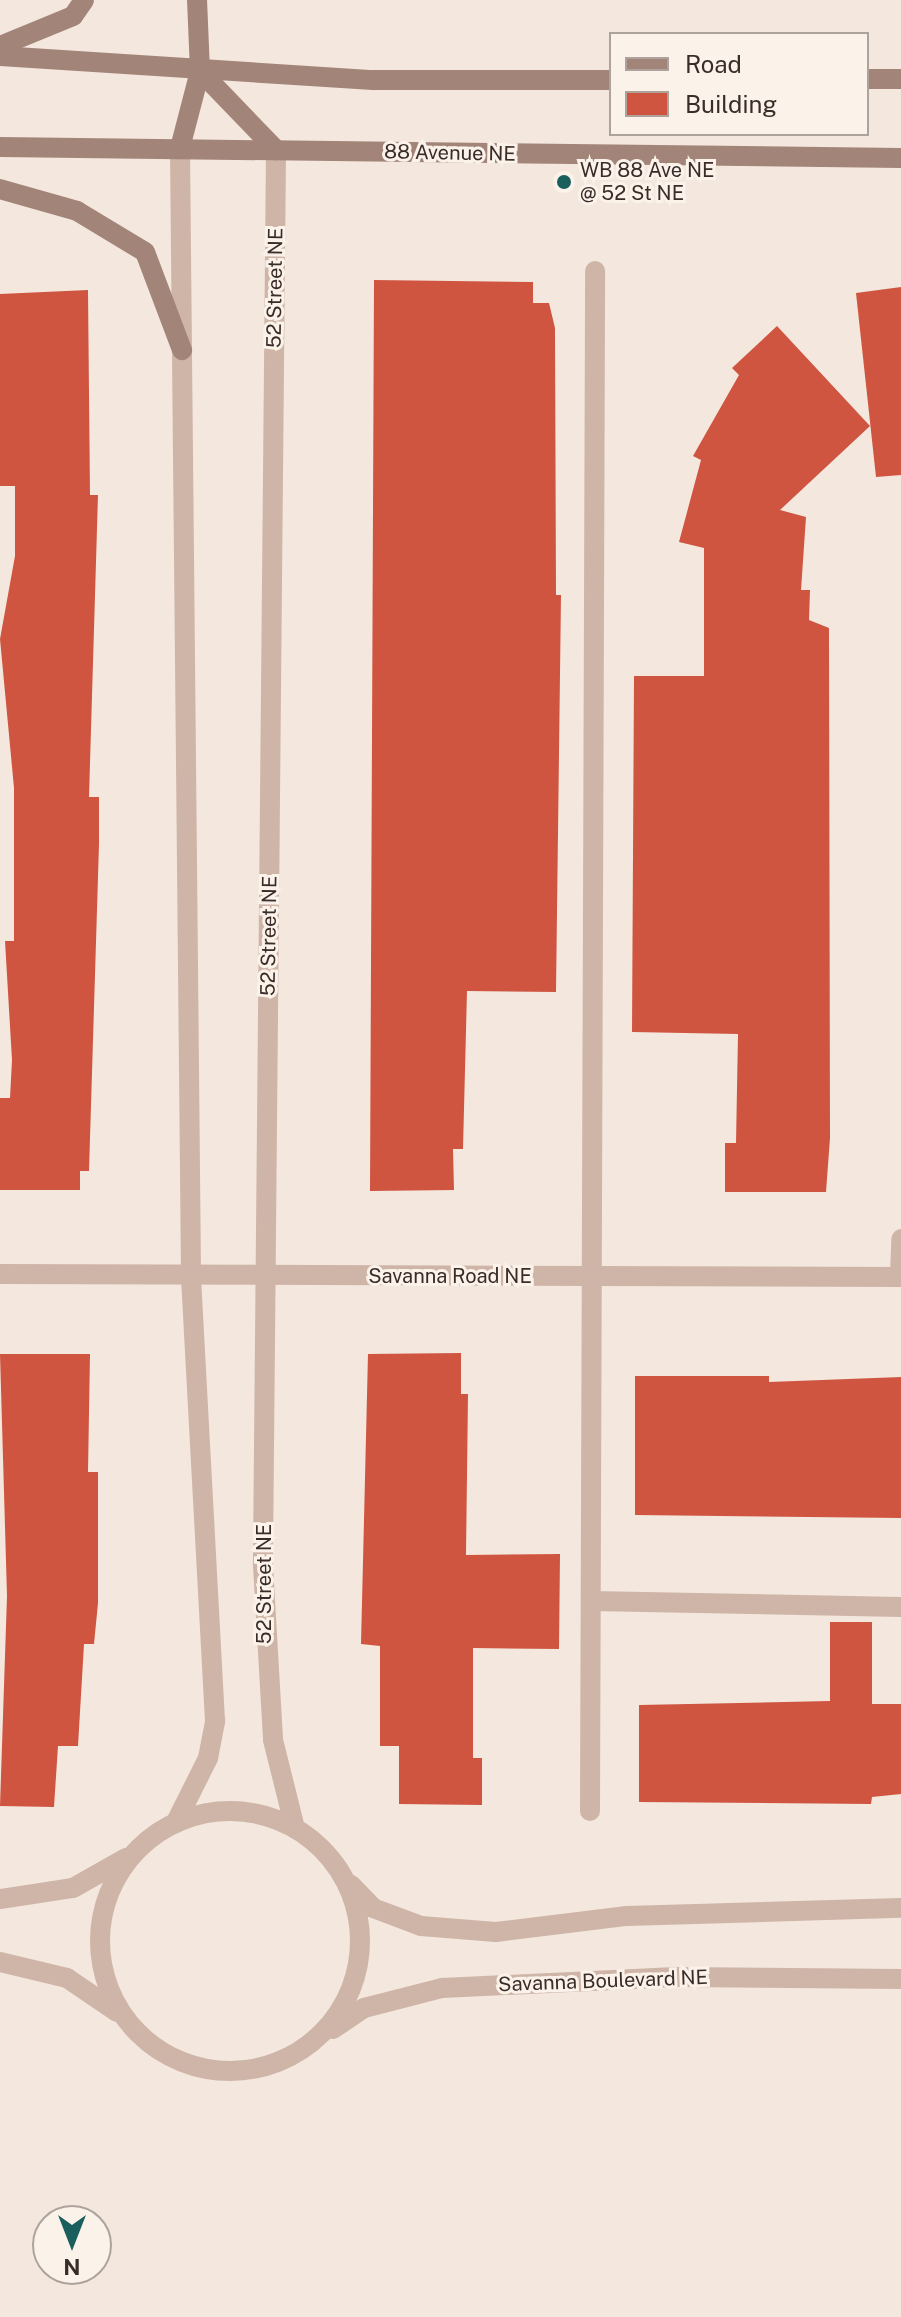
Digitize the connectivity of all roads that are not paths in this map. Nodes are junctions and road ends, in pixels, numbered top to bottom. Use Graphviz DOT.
graph roads {
  1 [pos="84,0"];
  2 [pos="197,0"];
  3 [pos="0,46"];
  4 [pos="0,56"];
  5 [pos="200,71"];
  6 [pos="869,79"];
  7 [pos="901,79"];
  8 [pos="609,80"];
  9 [pos="0,147"];
  10 [pos="180,148"];
  11 [pos="276,150"];
  12 [pos="901,158"];
  13 [pos="0,189"];
  14 [pos="595,271"];
  15 [pos="182,350"];
  16 [pos="901,1239"];
  17 [pos="0,1274"];
  18 [pos="191,1274"];
  19 [pos="266,1275"];
  20 [pos="592,1277"];
  21 [pos="901,1277"];
  22 [pos="591,1601"];
  23 [pos="901,1607"];
  24 [pos="590,1811"];
  25 [pos="176,1822"];
  26 [pos="295,1828"];
  27 [pos="133,1854"];
  28 [pos="345,1879"];
  29 [pos="0,1899"];
  30 [pos="901,1908"];
  31 [pos="0,1962"];
  32 [pos="901,1979"];
  33 [pos="121,2015"];
  34 [pos="317,2040"];
  1 -- 3 [label="street"];
  2 -- 5 [label="street"];
  4 -- 5 [label="street"];
  5 -- 8 [label="street"];
  5 -- 10 [label="street"];
  5 -- 11 [label="street"];
  6 -- 7 [label="street"];
  9 -- 10 [label="street, 88 Avenue NE"];
  10 -- 11 [label="street, 88 Avenue NE"];
  10 -- 15 [label="street"];
  11 -- 12 [label="street, 88 Avenue NE"];
  11 -- 19 [label="street, 52 Street NE"];
  13 -- 15 [label="street"];
  14 -- 20 [label="street"];
  15 -- 18 [label="street"];
  16 -- 21 [label="street"];
  17 -- 18 [label="street, Savanna Road NE"];
  18 -- 19 [label="street, Savanna Road NE"];
  18 -- 25 [label="street"];
  19 -- 20 [label="street, Savanna Road NE"];
  19 -- 26 [label="street, 52 Street NE"];
  20 -- 21 [label="street, Savanna Road NE"];
  20 -- 22 [label="street"];
  22 -- 23 [label="street"];
  22 -- 24 [label="street"];
  25 -- 26 [label="street"];
  25 -- 27 [label="street"];
  26 -- 28 [label="street"];
  27 -- 29 [label="street"];
  27 -- 33 [label="street"];
  28 -- 30 [label="street"];
  28 -- 34 [label="street"];
  31 -- 33 [label="street"];
  32 -- 34 [label="street, Savanna Boulevard NE"];
  33 -- 34 [label="street"];
}
